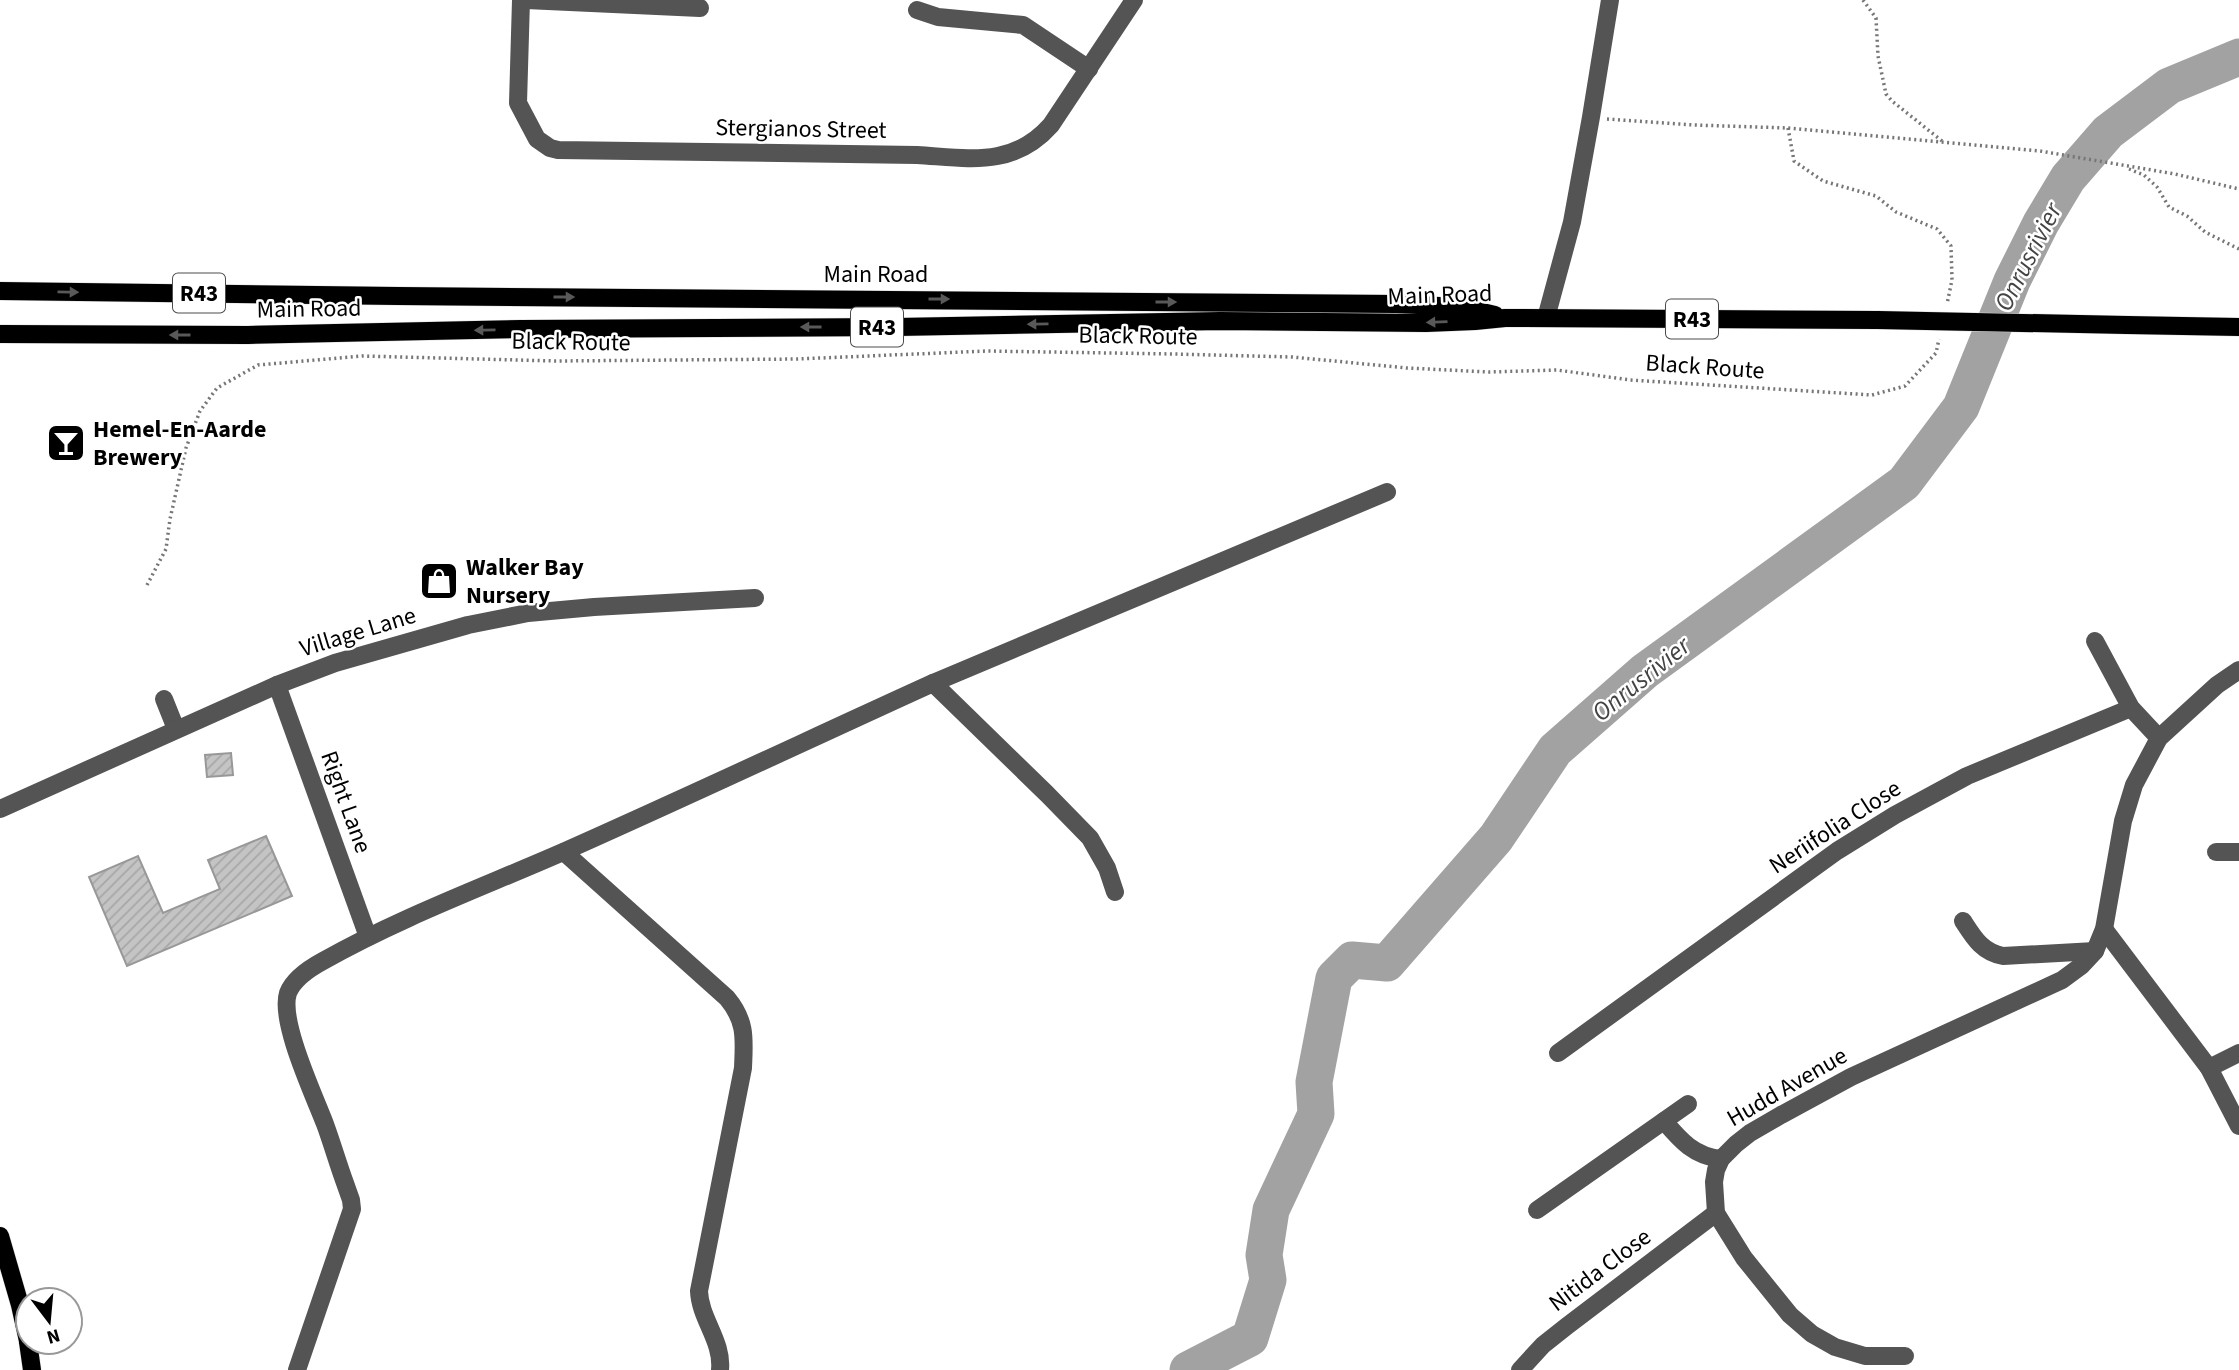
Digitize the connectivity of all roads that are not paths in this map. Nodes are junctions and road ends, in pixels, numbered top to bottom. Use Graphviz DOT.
graph roads {
  1 [pos="524,0"];
  2 [pos="1134,0"];
  3 [pos="1610,0"];
  4 [pos="699,8"];
  5 [pos="917,10"];
  6 [pos="1088,69"];
  7 [pos="0,291"];
  8 [pos="1505,318"];
  9 [pos="1546,318"];
  10 [pos="2239,327"];
  11 [pos="0,334"];
  12 [pos="1387,492"];
  13 [pos="755,598"];
  14 [pos="2095,641"];
  15 [pos="2239,670"];
  16 [pos="933,683"];
  17 [pos="276,685"];
  18 [pos="164,699"];
  19 [pos="2131,708"];
  20 [pos="176,729"];
  21 [pos="2159,738"];
  22 [pos="0,809"];
  23 [pos="564,852"];
  24 [pos="2216,852"];
  25 [pos="2239,852"];
  26 [pos="1115,892"];
  27 [pos="1963,921"];
  28 [pos="2104,929"];
  29 [pos="368,937"];
  30 [pos="2095,951"];
  31 [pos="1558,1053"];
  32 [pos="2239,1053"];
  33 [pos="2209,1068"];
  34 [pos="1688,1104"];
  35 [pos="1664,1121"];
  36 [pos="2239,1126"];
  37 [pos="1721,1159"];
  38 [pos="1537,1210"];
  39 [pos="1716,1213"];
  40 [pos="0,1236"];
  41 [pos="14,1286"];
  42 [pos="1905,1356"];
  43 [pos="297,1370"];
  44 [pos="720,1370"];
  45 [pos="1520,1370"];
  1 -- 4 [label="street"];
  1 -- 6 [label="street, Stergianos Street"];
  2 -- 6 [label="street, Stergianos Street"];
  3 -- 9 [label="street"];
  5 -- 6 [label="street"];
  7 -- 8 [label="main road, Main Road / R43, one-way"];
  8 -- 9 [label="main road, R43"];
  8 -- 11 [label="main road, Main Road / R43, one-way"];
  9 -- 10 [label="main road, R43, bridge"];
  12 -- 16 [label="street"];
  13 -- 17 [label="street, Village Lane"];
  14 -- 19 [label="street"];
  15 -- 21 [label="street, Hudd Avenue"];
  16 -- 23 [label="street"];
  16 -- 26 [label="street"];
  17 -- 20 [label="street, Village Lane"];
  17 -- 29 [label="street, Right Lane"];
  18 -- 20 [label="street"];
  19 -- 21 [label="street"];
  19 -- 31 [label="street, Neriifolia Close"];
  20 -- 22 [label="street, Village Lane"];
  21 -- 28 [label="street, Hudd Avenue"];
  23 -- 29 [label="street"];
  23 -- 44 [label="street"];
  24 -- 25 [label="street"];
  27 -- 30 [label="street"];
  28 -- 30 [label="street, Hudd Avenue"];
  28 -- 33 [label="street"];
  29 -- 43 [label="street"];
  30 -- 37 [label="street, Hudd Avenue"];
  32 -- 33 [label="street"];
  33 -- 36 [label="street"];
  34 -- 35 [label="street"];
  35 -- 37 [label="street"];
  35 -- 38 [label="street"];
  37 -- 39 [label="street, Hudd Avenue"];
  39 -- 42 [label="street"];
  39 -- 45 [label="street, Nitida Close"];
  40 -- 41 [label="main road"];
}
